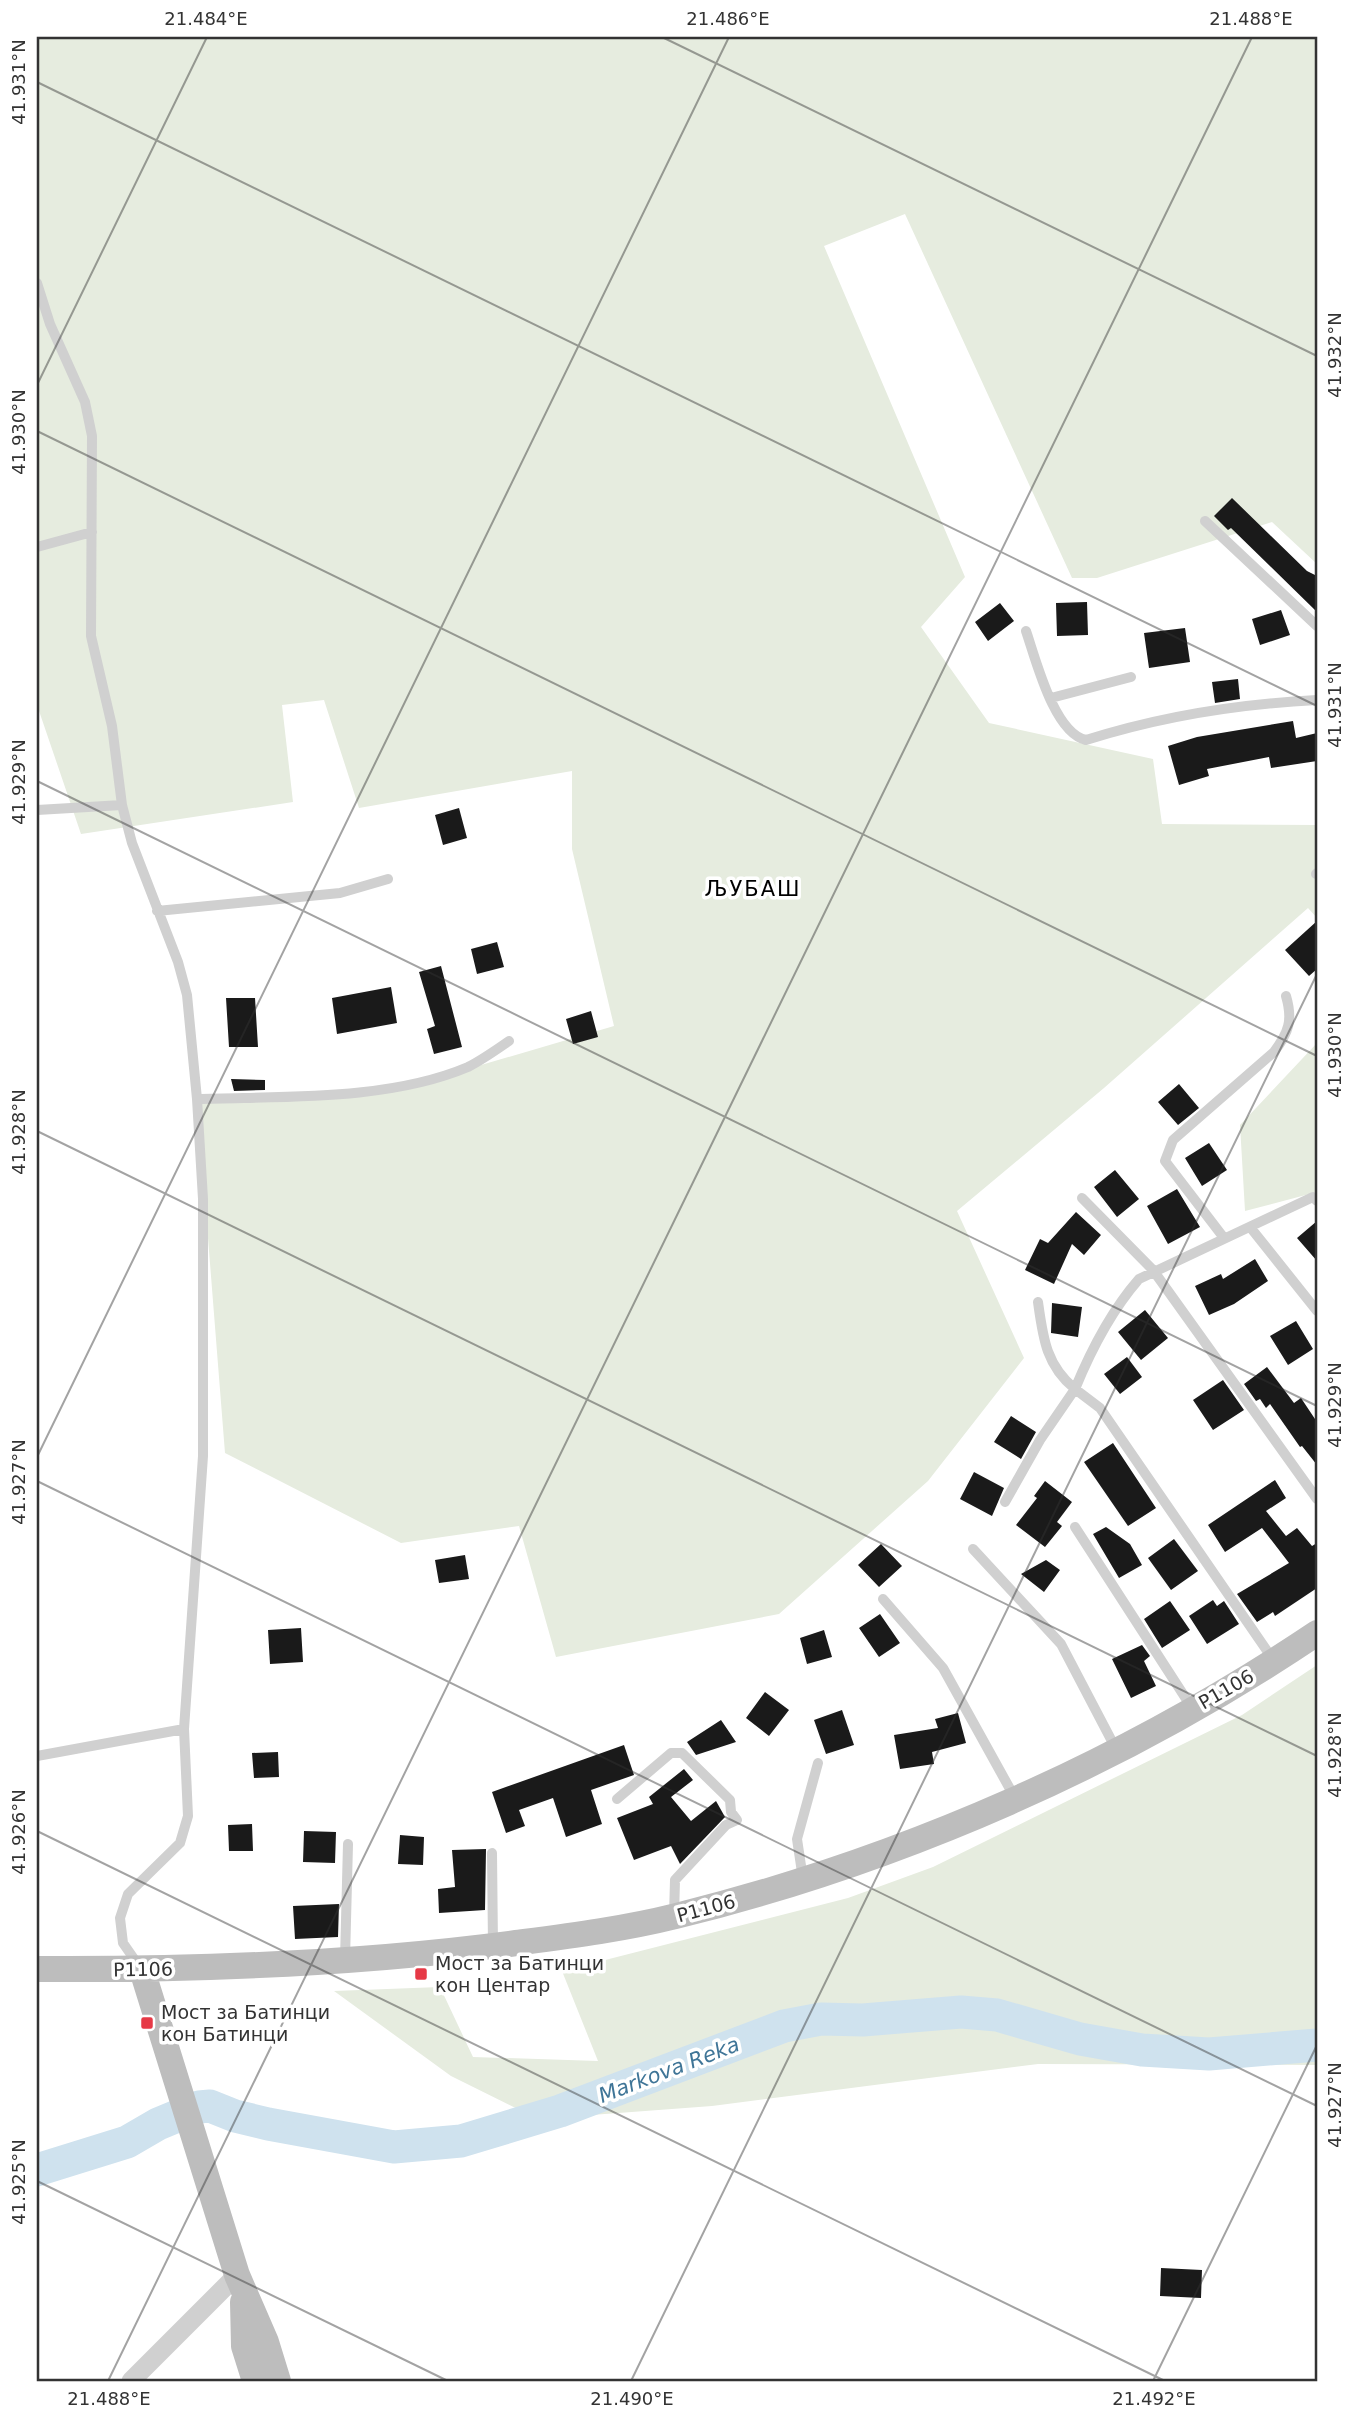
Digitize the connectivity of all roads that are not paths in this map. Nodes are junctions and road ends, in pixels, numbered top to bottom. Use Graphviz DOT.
graph roads {
  1 [pos="37,283"];
  2 [pos="1205,521"];
  3 [pos="92,533"];
  4 [pos="37,547"];
  5 [pos="1317,625"];
  6 [pos="1026,631"];
  7 [pos="1131,677"];
  8 [pos="1051,698"];
  9 [pos="1317,701"];
  10 [pos="122,805"];
  11 [pos="37,810"];
  12 [pos="388,879"];
  13 [pos="157,911"];
  14 [pos="1286,996"];
  15 [pos="509,1041"];
  16 [pos="197,1099"];
  17 [pos="1082,1198"];
  18 [pos="1317,1201"];
  19 [pos="1250,1227"];
  20 [pos="1224,1238"];
  21 [pos="1153,1270"];
  22 [pos="1038,1302"];
  23 [pos="1317,1311"];
  24 [pos="1075,1389"];
  25 [pos="1317,1499"];
  26 [pos="1005,1502"];
  27 [pos="1075,1527"];
  28 [pos="973,1549"];
  29 [pos="883,1599"];
  30 [pos="1317,1633"];
  31 [pos="1275,1662"];
  32 [pos="1192,1709"];
  33 [pos="184,1729"];
  34 [pos="1117,1749"];
  35 [pos="37,1756"];
  36 [pos="818,1763"];
  37 [pos="617,1799"];
  38 [pos="1015,1799"];
  39 [pos="348,1844"];
  40 [pos="492,1853"];
  41 [pos="804,1880"];
  42 [pos="674,1917"];
  43 [pos="493,1946"];
  44 [pos="345,1960"];
  45 [pos="37,1969"];
  46 [pos="142,1970"];
  47 [pos="239,2283"];
  48 [pos="131,2381"];
  49 [pos="255,2381"];
  50 [pos="278,2381"];
  1 -- 3 [label="lane"];
  2 -- 5 [label="lane"];
  3 -- 4 [label="lane"];
  3 -- 10 [label="lane"];
  6 -- 8 [label="lane"];
  7 -- 8 [label="lane"];
  8 -- 9 [label="lane"];
  10 -- 11 [label="lane"];
  10 -- 13 [label="lane"];
  12 -- 13 [label="lane"];
  13 -- 16 [label="lane"];
  14 -- 20 [label="lane"];
  15 -- 16 [label="lane"];
  16 -- 33 [label="lane"];
  17 -- 21 [label="lane"];
  18 -- 19 [label="lane"];
  19 -- 20 [label="lane"];
  19 -- 23 [label="lane"];
  20 -- 21 [label="lane"];
  21 -- 24 [label="lane"];
  21 -- 25 [label="lane"];
  22 -- 24 [label="lane"];
  24 -- 26 [label="lane"];
  24 -- 31 [label="lane"];
  27 -- 32 [label="lane"];
  28 -- 34 [label="lane"];
  29 -- 38 [label="lane"];
  30 -- 31 [label="main road, P1106"];
  31 -- 32 [label="main road, P1106"];
  32 -- 34 [label="main road, P1106"];
  33 -- 35 [label="lane"];
  33 -- 46 [label="lane"];
  34 -- 38 [label="main road, P1106"];
  36 -- 41 [label="lane"];
  37 -- 42 [label="lane"];
  38 -- 41 [label="main road, P1106"];
  39 -- 44 [label="lane"];
  40 -- 43 [label="lane"];
  41 -- 42 [label="main road, P1106"];
  42 -- 43 [label="main road, P1106"];
  43 -- 44 [label="main road, P1106"];
  44 -- 46 [label="main road, P1106"];
  45 -- 46 [label="main road, P1106"];
  46 -- 47 [label="main road"];
  47 -- 48 [label="street"];
  47 -- 49 [label="main road"];
  47 -- 50 [label="main road"];
}
